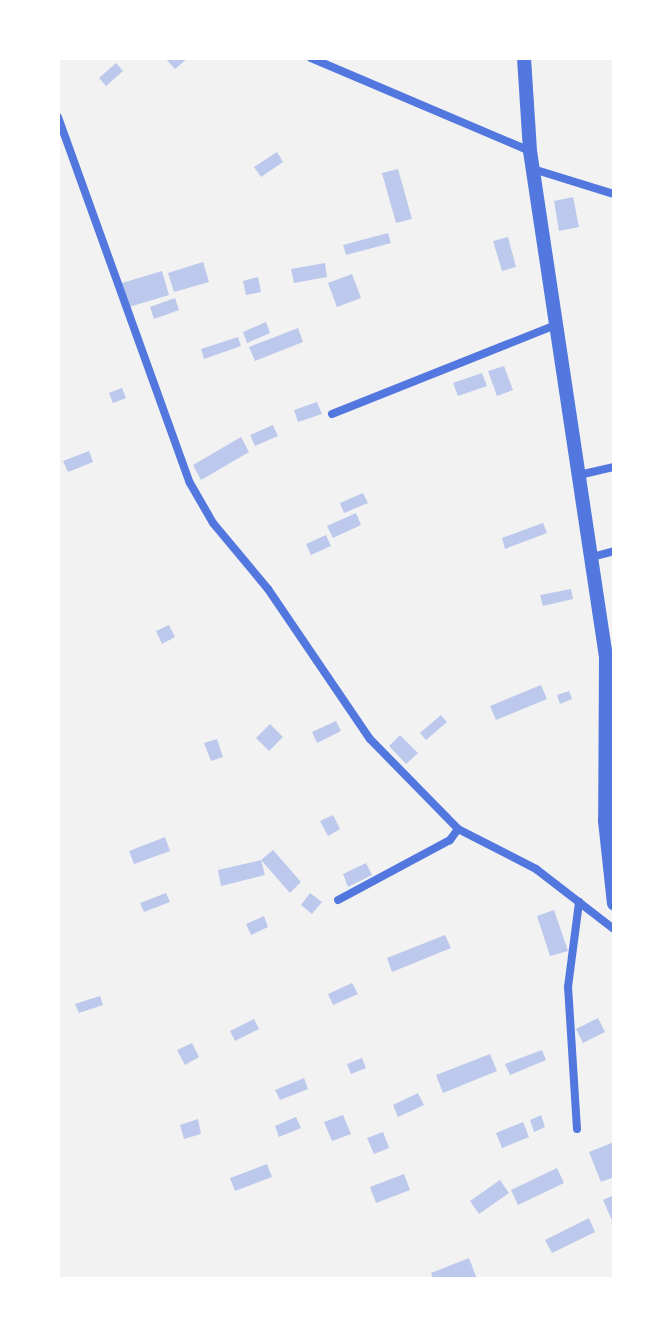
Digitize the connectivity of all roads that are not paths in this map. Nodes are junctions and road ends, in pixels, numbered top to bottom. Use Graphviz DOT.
graph roads {
  1 [pos="311,58"];
  2 [pos="524,58"];
  3 [pos="58,117"];
  4 [pos="530,151"];
  5 [pos="533,169"];
  6 [pos="614,194"];
  7 [pos="556,325"];
  8 [pos="332,414"];
  9 [pos="614,467"];
  10 [pos="579,475"];
  11 [pos="614,551"];
  12 [pos="592,557"];
  13 [pos="458,829"];
  14 [pos="338,900"];
  15 [pos="579,902"];
  16 [pos="614,904"];
  17 [pos="614,929"];
  18 [pos="577,1129"];
  1 -- 4 [label="street"];
  2 -- 4 [label="street"];
  3 -- 13 [label="street"];
  4 -- 5 [label="street"];
  5 -- 6 [label="street"];
  5 -- 7 [label="street"];
  7 -- 8 [label="street"];
  7 -- 10 [label="street"];
  9 -- 10 [label="street"];
  10 -- 12 [label="street"];
  11 -- 12 [label="street"];
  12 -- 16 [label="street"];
  13 -- 14 [label="street"];
  13 -- 15 [label="street"];
  15 -- 17 [label="street"];
  15 -- 18 [label="street"];
}
